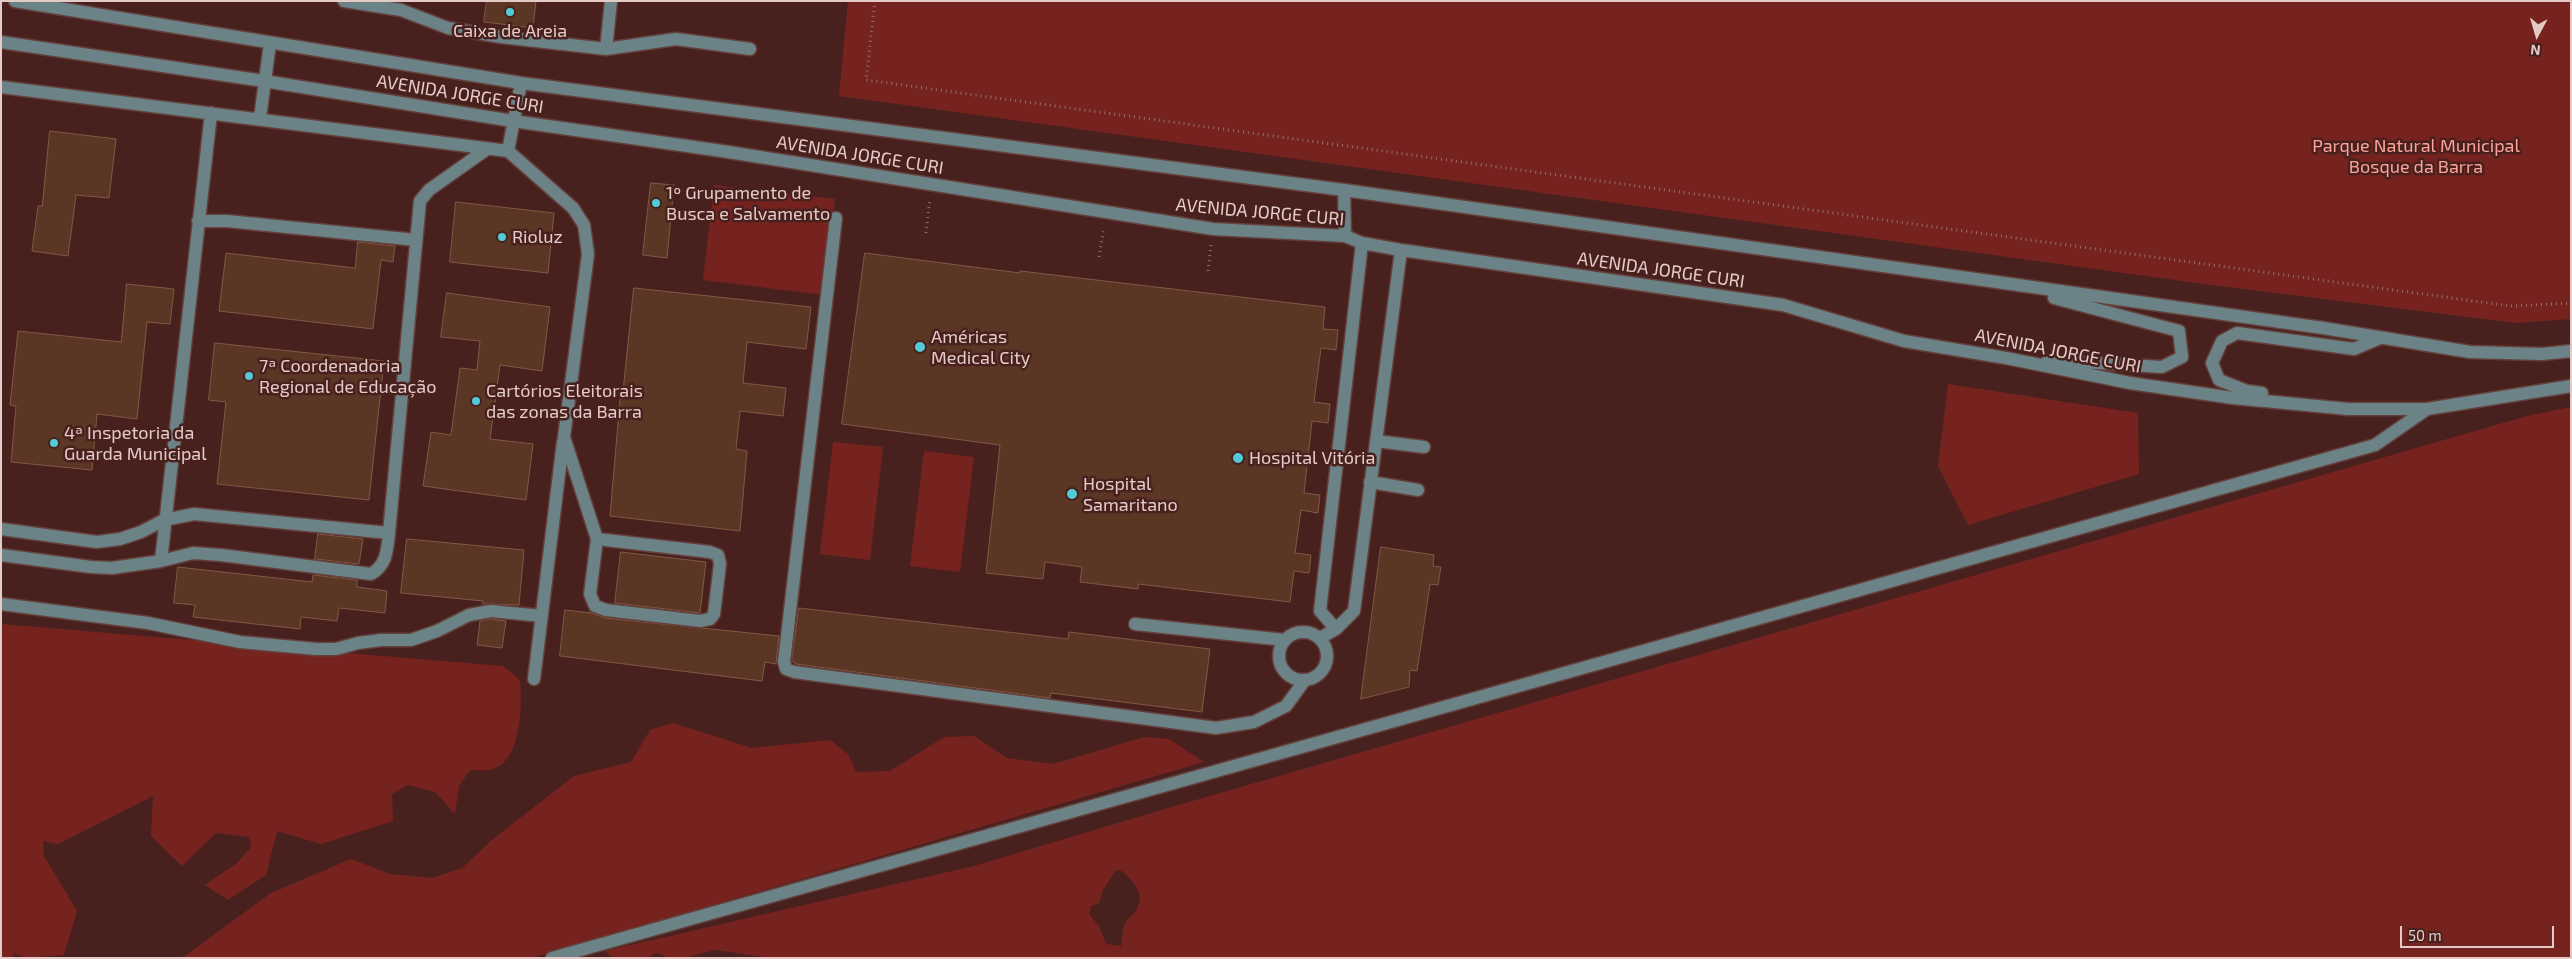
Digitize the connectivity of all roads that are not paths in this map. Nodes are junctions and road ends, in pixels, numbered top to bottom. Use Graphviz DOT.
graph roads {
  1 [pos="15,1"];
  2 [pos="344,1"];
  3 [pos="611,1"];
  4 [pos="362,2"];
  5 [pos="1,42"];
  6 [pos="270,43"];
  7 [pos="606,49"];
  8 [pos="750,49"];
  9 [pos="264,81"];
  10 [pos="521,83"];
  11 [pos="1,87"];
  12 [pos="210,113"];
  13 [pos="260,118"];
  14 [pos="513,121"];
  15 [pos="488,149"];
  16 [pos="508,151"];
  17 [pos="1344,190"];
  18 [pos="836,218"];
  19 [pos="198,221"];
  20 [pos="1345,236"];
  21 [pos="416,240"];
  22 [pos="1362,243"];
  23 [pos="1401,250"];
  24 [pos="2000,283"];
  25 [pos="2380,338"];
  26 [pos="2571,351"];
  27 [pos="2006,358"];
  28 [pos="2571,386"];
  29 [pos="2332,407"];
  30 [pos="2427,409"];
  31 [pos="564,437"];
  32 [pos="1376,440"];
  33 [pos="1424,447"];
  34 [pos="1370,482"];
  35 [pos="1418,490"];
  36 [pos="164,520"];
  37 [pos="1,529"];
  38 [pos="389,533"];
  39 [pos="597,539"];
  40 [pos="1,555"];
  41 [pos="160,561"];
  42 [pos="1,604"];
  43 [pos="542,616"];
  44 [pos="1135,624"];
  45 [pos="1336,629"];
  46 [pos="1320,638"];
  47 [pos="1285,640"];
  48 [pos="534,679"];
  49 [pos="1305,680"];
  50 [pos="552,958"];
  1 -- 6 [label="street, AVENIDA JORGE CURI"];
  2 -- 4 [label="street"];
  3 -- 7 [label="street"];
  4 -- 7 [label="street"];
  5 -- 9 [label="street, AVENIDA JORGE CURI"];
  6 -- 9 [label="street"];
  6 -- 10 [label="street, AVENIDA JORGE CURI"];
  7 -- 8 [label="street"];
  9 -- 13 [label="street"];
  9 -- 14 [label="street, AVENIDA JORGE CURI"];
  10 -- 14 [label="street"];
  10 -- 17 [label="street, AVENIDA JORGE CURI"];
  11 -- 12 [label="street"];
  12 -- 13 [label="street"];
  12 -- 19 [label="street"];
  13 -- 15 [label="street"];
  14 -- 16 [label="street"];
  14 -- 20 [label="street, AVENIDA JORGE CURI"];
  15 -- 16 [label="street"];
  15 -- 21 [label="street"];
  16 -- 31 [label="street"];
  17 -- 20 [label="street"];
  17 -- 24 [label="street, AVENIDA JORGE CURI"];
  18 -- 49 [label="street"];
  19 -- 21 [label="street"];
  19 -- 36 [label="street"];
  20 -- 22 [label="street, AVENIDA JORGE CURI"];
  21 -- 38 [label="street"];
  22 -- 23 [label="street, AVENIDA JORGE CURI"];
  22 -- 45 [label="street"];
  23 -- 27 [label="street, AVENIDA JORGE CURI"];
  23 -- 32 [label="street"];
  24 -- 25 [label="street, AVENIDA JORGE CURI"];
  24 -- 27 [label="street"];
  25 -- 26 [label="street, AVENIDA JORGE CURI"];
  25 -- 29 [label="street"];
  27 -- 29 [label="street, AVENIDA JORGE CURI"];
  28 -- 30 [label="street, AVENIDA JORGE CURI"];
  29 -- 30 [label="street, AVENIDA JORGE CURI"];
  30 -- 50 [label="street"];
  31 -- 39 [label="street"];
  31 -- 43 [label="street"];
  32 -- 33 [label="street"];
  32 -- 34 [label="street"];
  34 -- 35 [label="street"];
  34 -- 45 [label="street"];
  36 -- 37 [label="street"];
  36 -- 38 [label="street"];
  36 -- 41 [label="street"];
  38 -- 41 [label="street"];
  39 -- 39 [label="street"];
  40 -- 41 [label="street"];
  42 -- 43 [label="street"];
  43 -- 48 [label="street"];
  44 -- 47 [label="street"];
  45 -- 46 [label="street"];
  46 -- 47 [label="street"];
  46 -- 49 [label="street"];
  47 -- 49 [label="street"];
}
